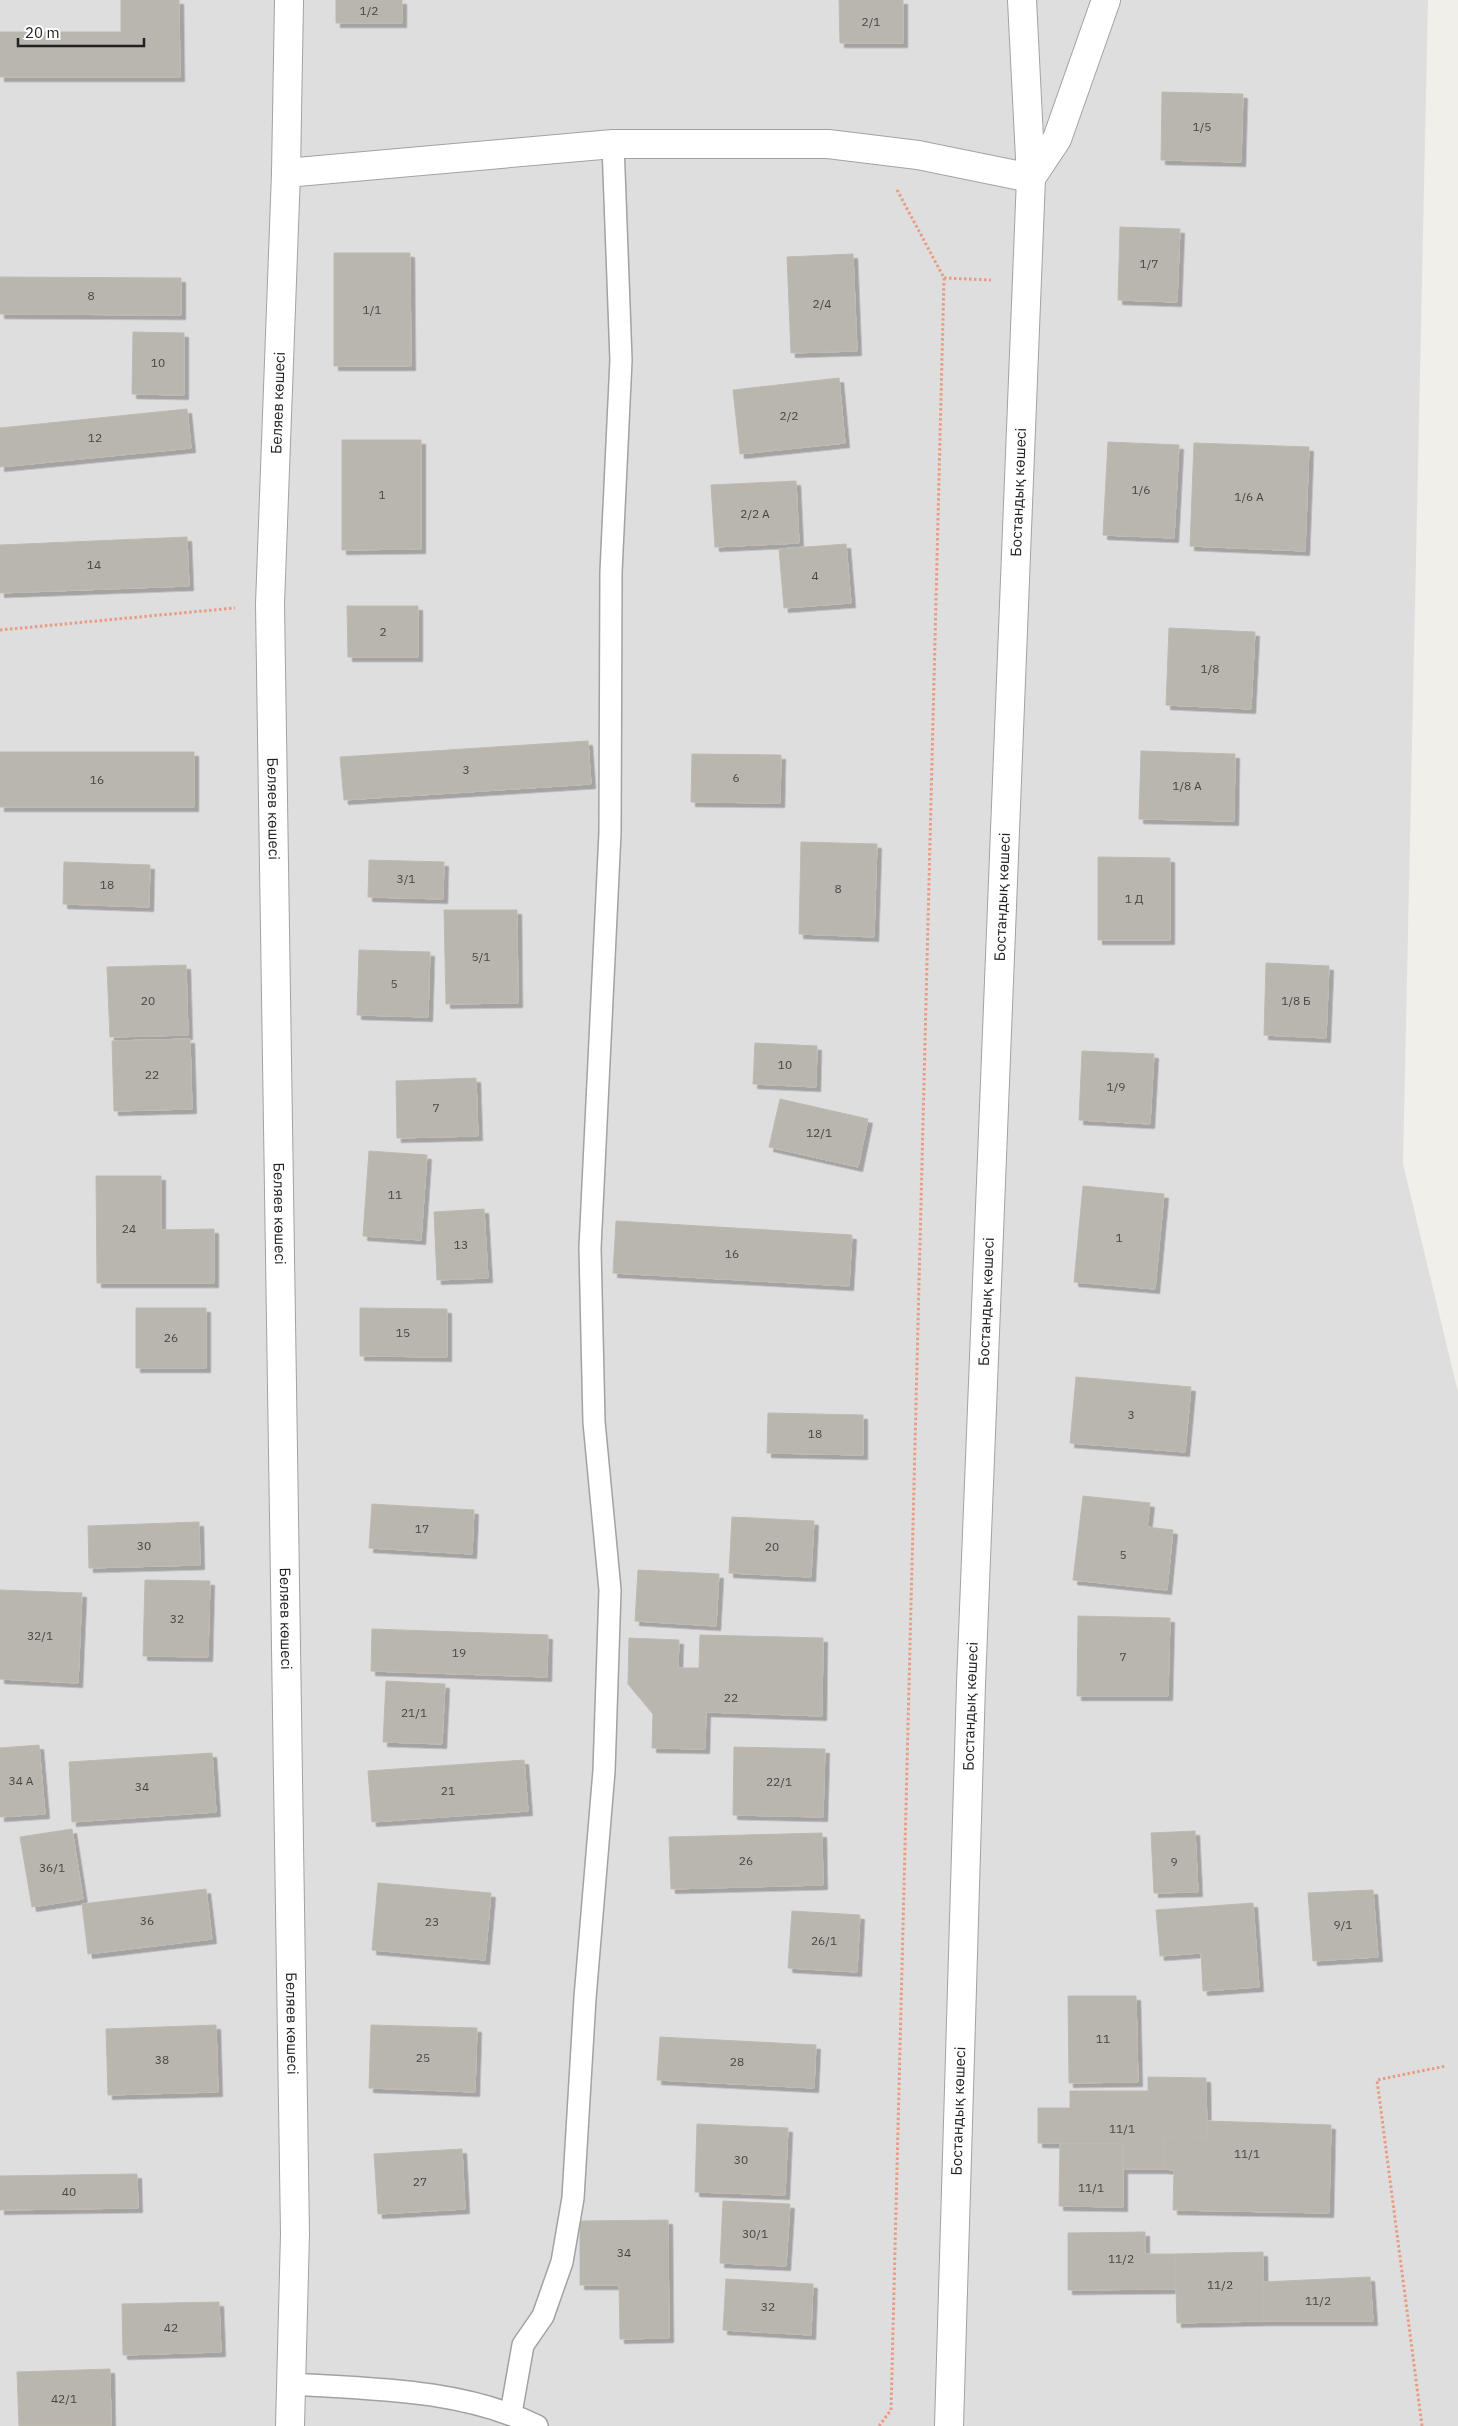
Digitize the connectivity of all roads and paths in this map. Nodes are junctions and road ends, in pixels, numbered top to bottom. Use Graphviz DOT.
graph roads {
  1 [pos="289,0"];
  2 [pos="1022,0"];
  3 [pos="1106,0"];
  4 [pos="613,144"];
  5 [pos="876,150"];
  6 [pos="286,173"];
  7 [pos="1031,178"];
  8 [pos="270,604"];
  9 [pos="0,630"];
  10 [pos="1446,2066"];
  11 [pos="291,2384"];
  12 [pos="511,2413"];
  13 [pos="290,2426"];
  14 [pos="537,2426"];
  15 [pos="879,2426"];
  16 [pos="949,2426"];
  17 [pos="1422,2426"];
  1 -- 6 [label="street, Беляев көшесі"];
  2 -- 7 [label="street, Бостандық көшесі"];
  3 -- 7 [label="street"];
  4 -- 5 [label="street"];
  4 -- 6 [label="street"];
  4 -- 12 [label="lane"];
  5 -- 7 [label="street"];
  5 -- 15 [label="path"];
  6 -- 8 [label="street, Беляев көшесі"];
  7 -- 16 [label="street, Бостандық көшесі"];
  8 -- 9 [label="path"];
  8 -- 11 [label="street, Беляев көшесі"];
  10 -- 17 [label="path"];
  11 -- 12 [label="lane"];
  11 -- 13 [label="street, Беляев көшесі"];
  12 -- 14 [label="lane"];
}
